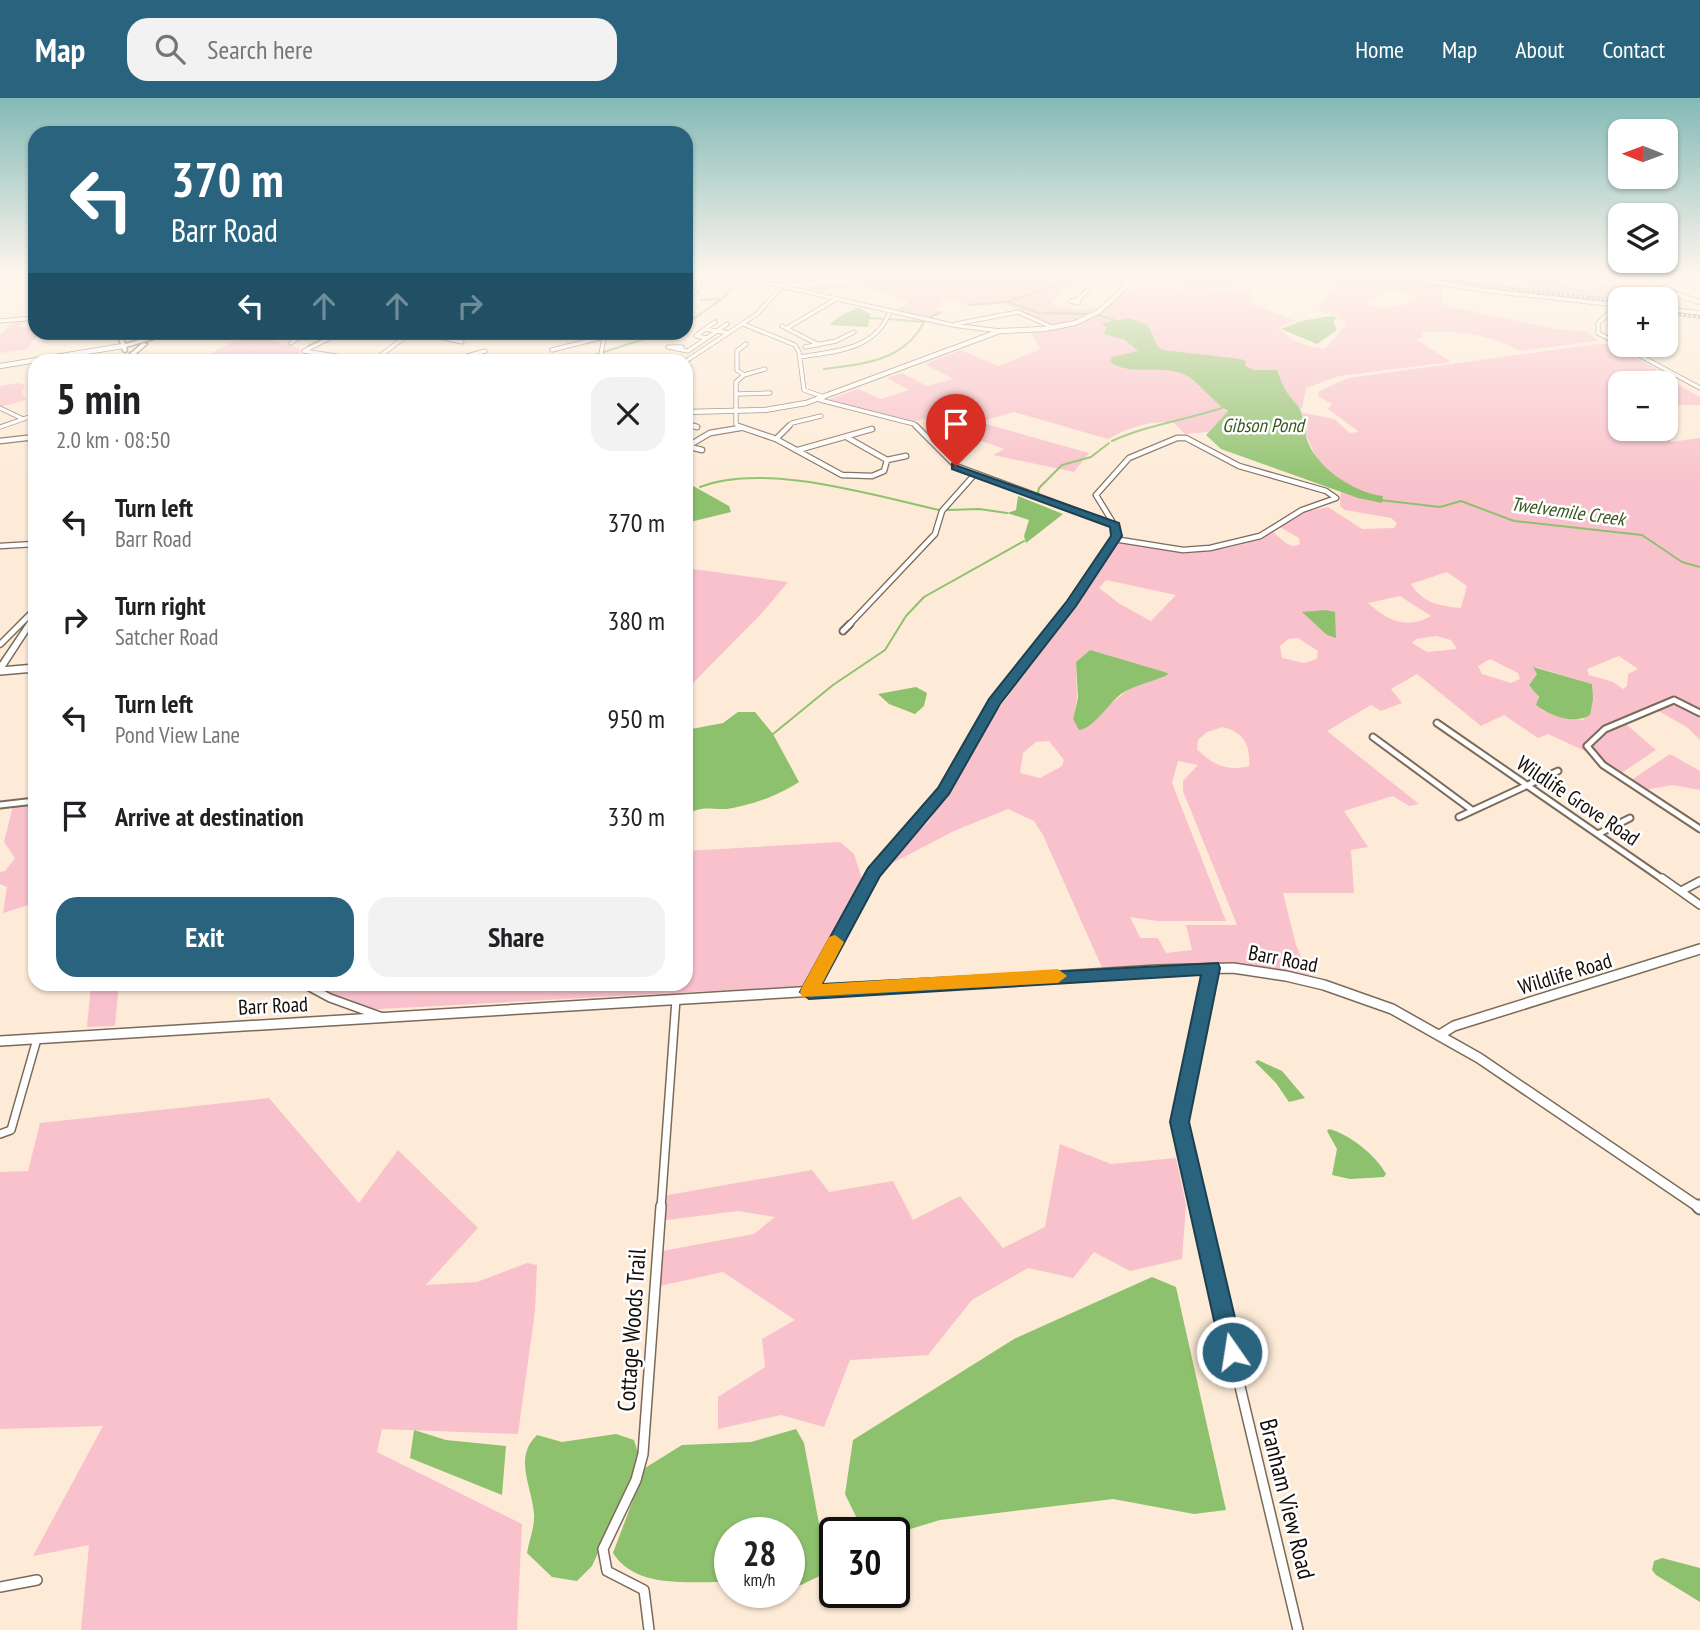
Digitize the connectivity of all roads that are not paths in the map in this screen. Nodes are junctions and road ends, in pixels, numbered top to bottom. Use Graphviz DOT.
graph roads {
  1 [pos="313,345"];
  2 [pos="568,345"];
  3 [pos="696,345"];
  4 [pos="712,345"];
  5 [pos="744,345"];
  6 [pos="794,345"];
  7 [pos="812,345"];
  8 [pos="859,345"];
  9 [pos="962,345"];
  10 [pos="123,346"];
  11 [pos="805,346"];
  12 [pos="679,349"];
  13 [pos="552,350"];
  14 [pos="485,351"];
  15 [pos="688,351"];
  16 [pos="74,354"];
  17 [pos="126,354"];
  18 [pos="323,354"];
  19 [pos="475,354"];
  20 [pos="699,354"];
  21 [pos="693,357"];
  22 [pos="800,357"];
  23 [pos="1642,357"];
  24 [pos="28,361"];
  25 [pos="0,366"];
  26 [pos="765,369"];
  27 [pos="744,375"];
  28 [pos="1700,388"];
  29 [pos="770,393"];
  30 [pos="737,394"];
  31 [pos="823,399"];
  32 [pos="0,408"];
  33 [pos="737,411"];
  34 [pos="693,412"];
  35 [pos="821,416"];
  36 [pos="28,417"];
  37 [pos="23,419"];
  38 [pos="693,426"];
  39 [pos="0,427"];
  40 [pos="697,427"];
  41 [pos="740,428"];
  42 [pos="872,429"];
  43 [pos="28,438"];
  44 [pos="848,438"];
  45 [pos="776,439"];
  46 [pos="0,440"];
  47 [pos="693,443"];
  48 [pos="693,448"];
  49 [pos="702,450"];
  50 [pos="798,450"];
  51 [pos="906,456"];
  52 [pos="887,460"];
  53 [pos="975,474"];
  54 [pos="1115,525"];
  55 [pos="1114,539"];
  56 [pos="28,545"];
  57 [pos="0,547"];
  58 [pos="28,616"];
  59 [pos="28,627"];
  60 [pos="843,631"];
  61 [pos="0,645"];
  62 [pos="28,668"];
  63 [pos="0,670"];
  64 [pos="1700,713"];
  65 [pos="1437,723"];
  66 [pos="1373,737"];
  67 [pos="1558,771"];
  68 [pos="1528,786"];
  69 [pos="28,802"];
  70 [pos="0,804"];
  71 [pos="1472,810"];
  72 [pos="1459,817"];
  73 [pos="1630,818"];
  74 [pos="1700,829"];
  75 [pos="1598,834"];
  76 [pos="1700,881"];
  77 [pos="1681,891"];
  78 [pos="1700,905"];
  79 [pos="1700,949"];
  80 [pos="1211,968"];
  81 [pos="317,991"];
  82 [pos="809,992"];
  83 [pos="676,999"];
  84 [pos="386,1017"];
  85 [pos="1441,1034"];
  86 [pos="37,1039"];
  87 [pos="0,1041"];
  88 [pos="0,1134"];
  89 [pos="1700,1208"];
  90 [pos="37,1580"];
  91 [pos="0,1587"];
  92 [pos="649,1630"];
  93 [pos="1298,1630"];
  1 -- 18 [label="street"];
  2 -- 13 [label="street"];
  3 -- 15 [label="street"];
  4 -- 20 [label="street"];
  5 -- 27 [label="street"];
  6 -- 22 [label="street"];
  7 -- 11 [label="street"];
  8 -- 22 [label="street"];
  9 -- 31 [label="street"];
  10 -- 16 [label="street"];
  10 -- 17 [label="main road"];
  12 -- 15 [label="street"];
  14 -- 19 [label="street"];
  15 -- 20 [label="street"];
  20 -- 21 [label="street"];
  22 -- 31 [label="street"];
  23 -- 28 [label="street"];
  24 -- 25 [label="street"];
  26 -- 27 [label="street"];
  27 -- 30 [label="street"];
  29 -- 30 [label="street"];
  30 -- 33 [label="street"];
  31 -- 33 [label="street"];
  31 -- 53 [label="street"];
  32 -- 37 [label="street"];
  33 -- 34 [label="street"];
  33 -- 41 [label="street"];
  35 -- 45 [label="street"];
  36 -- 37 [label="street"];
  37 -- 39 [label="street"];
  38 -- 40 [label="street"];
  41 -- 45 [label="street"];
  41 -- 47 [label="street"];
  42 -- 44 [label="street"];
  43 -- 46 [label="street"];
  44 -- 50 [label="street"];
  44 -- 52 [label="street"];
  45 -- 50 [label="street"];
  48 -- 49 [label="street"];
  50 -- 52 [label="street"];
  51 -- 52 [label="street"];
  53 -- 54 [label="street"];
  53 -- 60 [label="street"];
  54 -- 55 [label="street"];
  54 -- 55 [label="street"];
  55 -- 82 [label="street"];
  56 -- 57 [label="street"];
  58 -- 61 [label="main road"];
  59 -- 63 [label="main road"];
  62 -- 63 [label="street"];
  64 -- 74 [label="street"];
  65 -- 68 [label="street, Wildlife Grove Road"];
  66 -- 71 [label="street"];
  67 -- 68 [label="street"];
  68 -- 71 [label="street"];
  68 -- 75 [label="street, Wildlife Grove Road"];
  69 -- 70 [label="street"];
  71 -- 72 [label="street"];
  73 -- 75 [label="street"];
  75 -- 77 [label="street, Wildlife Grove Road"];
  76 -- 77 [label="street"];
  77 -- 78 [label="street, Wildlife Grove Road"];
  79 -- 85 [label="street, Wildlife Road"];
  80 -- 82 [label="street, Barr Road"];
  80 -- 85 [label="street, Barr Road"];
  80 -- 93 [label="street, Branham View Road"];
  81 -- 84 [label="street"];
  82 -- 83 [label="street, Barr Road"];
  83 -- 84 [label="street, Barr Road"];
  83 -- 92 [label="street, Cottage Woods Trail"];
  84 -- 86 [label="street, Barr Road"];
  85 -- 89 [label="street, Barr Road"];
  86 -- 87 [label="street, Barr Road"];
  86 -- 88 [label="street"];
  90 -- 91 [label="street"];
}
